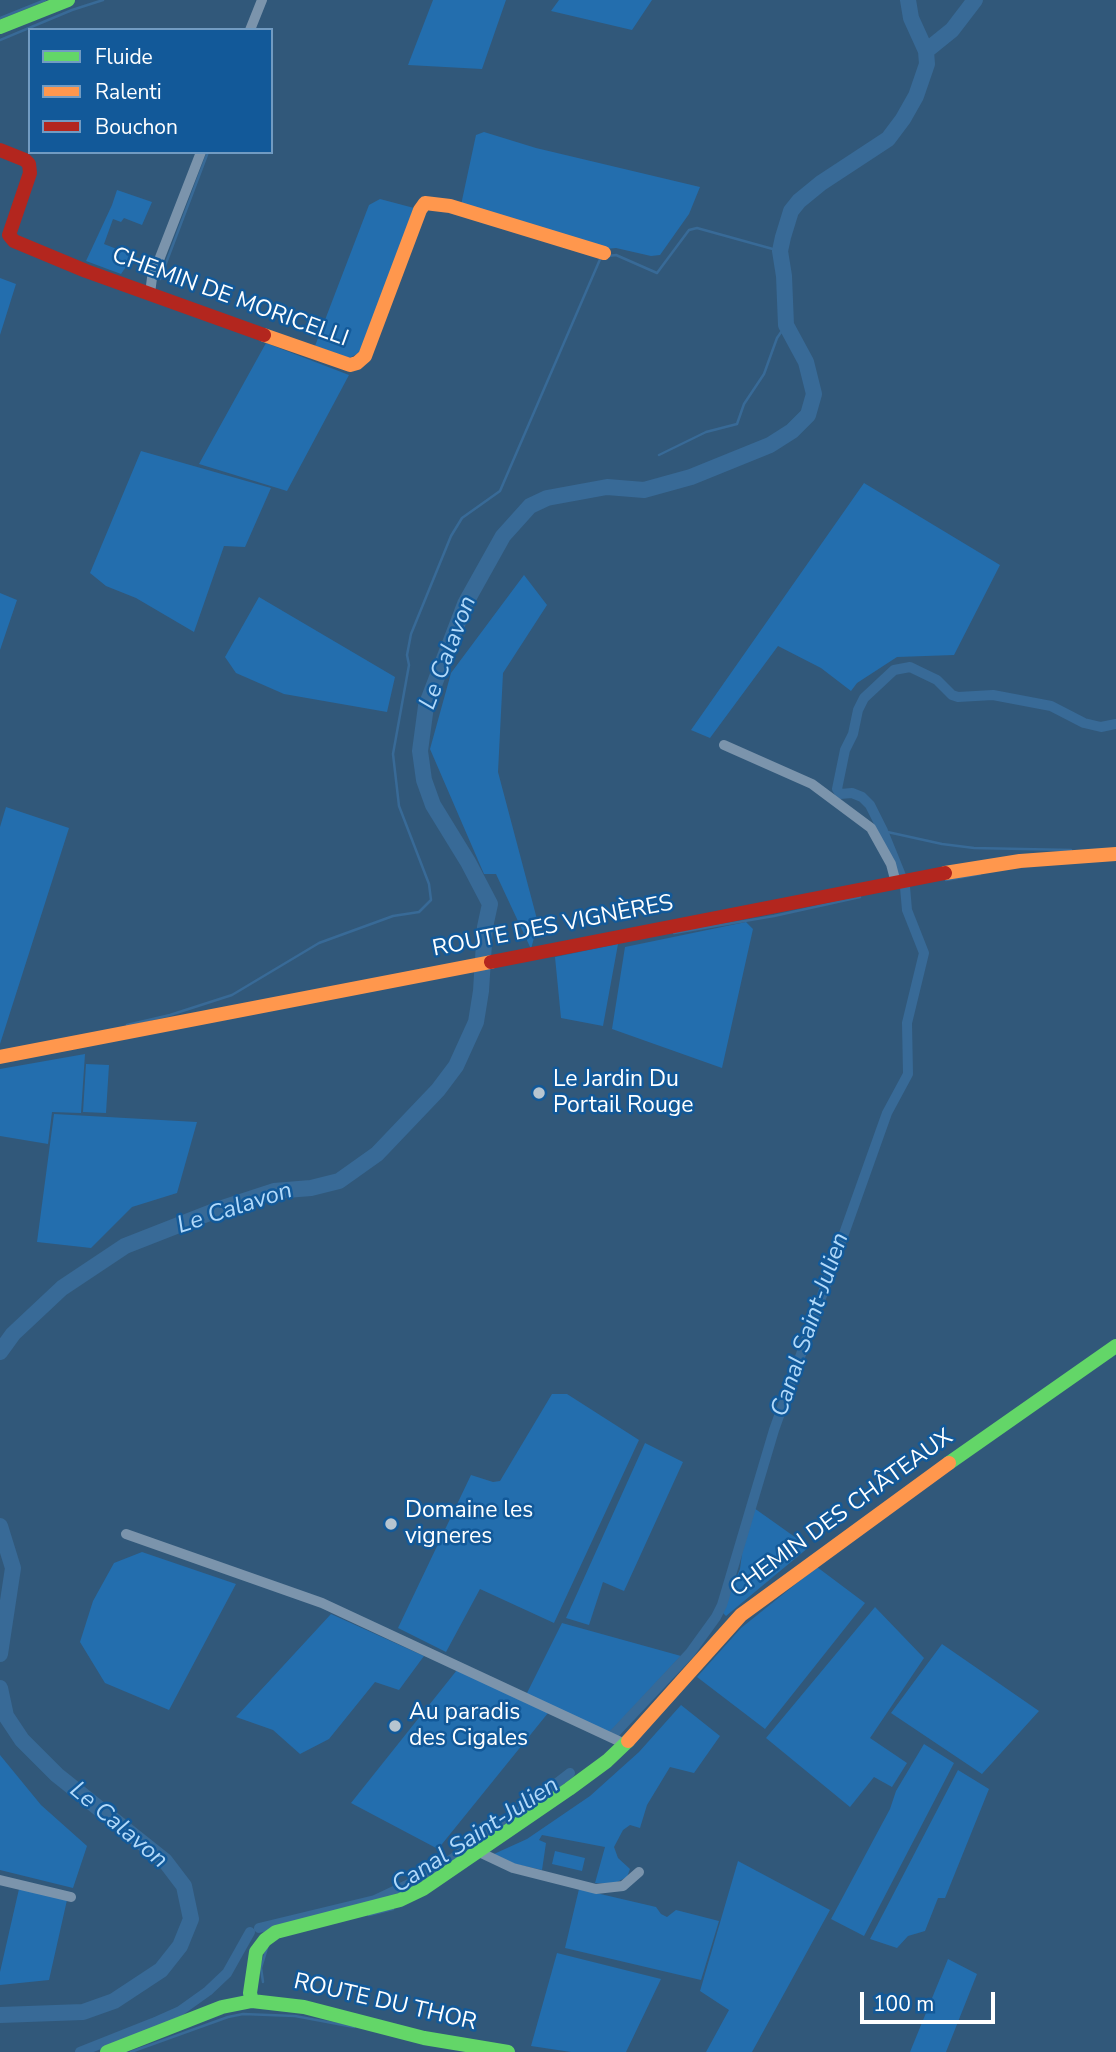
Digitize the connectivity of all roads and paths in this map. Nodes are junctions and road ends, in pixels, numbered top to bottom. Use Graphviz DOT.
graph roads {
  1 [pos="68,0"];
  2 [pos="262,0"];
  3 [pos="0,27"];
  4 [pos="251,28"];
  5 [pos="0,150"];
  6 [pos="200,154"];
  7 [pos="604,253"];
  8 [pos="150,293"];
  9 [pos="724,745"];
  10 [pos="1116,854"];
  11 [pos="902,882"];
  12 [pos="0,1057"];
  13 [pos="1116,1346"];
  14 [pos="126,1534"];
  15 [pos="625,1744"];
  16 [pos="477,1852"];
  17 [pos="639,1872"];
  18 [pos="0,1880"];
  19 [pos="71,1897"];
  20 [pos="252,2001"];
  21 [pos="107,2052"];
  22 [pos="508,2052"];
  1 -- 3 [label="street"];
  2 -- 4 [label="street"];
  5 -- 8 [label="street, CHEMIN DE MORICELLI"];
  6 -- 8 [label="street"];
  7 -- 8 [label="street, CHEMIN DE MORICELLI"];
  9 -- 11 [label="street"];
  10 -- 11 [label="street, ROUTE DES VIGNÈRES"];
  11 -- 12 [label="street, ROUTE DES VIGNÈRES"];
  13 -- 15 [label="street, CHEMIN DES CHÂTEAUX"];
  14 -- 15 [label="street"];
  15 -- 16 [label="street, CHEMIN DES CHÂTEAUX"];
  16 -- 17 [label="street"];
  16 -- 20 [label="street, CHEMIN DES CHÂTEAUX"];
  18 -- 19 [label="street"];
  20 -- 21 [label="street"];
  20 -- 22 [label="street, ROUTE DU THOR"];
}
